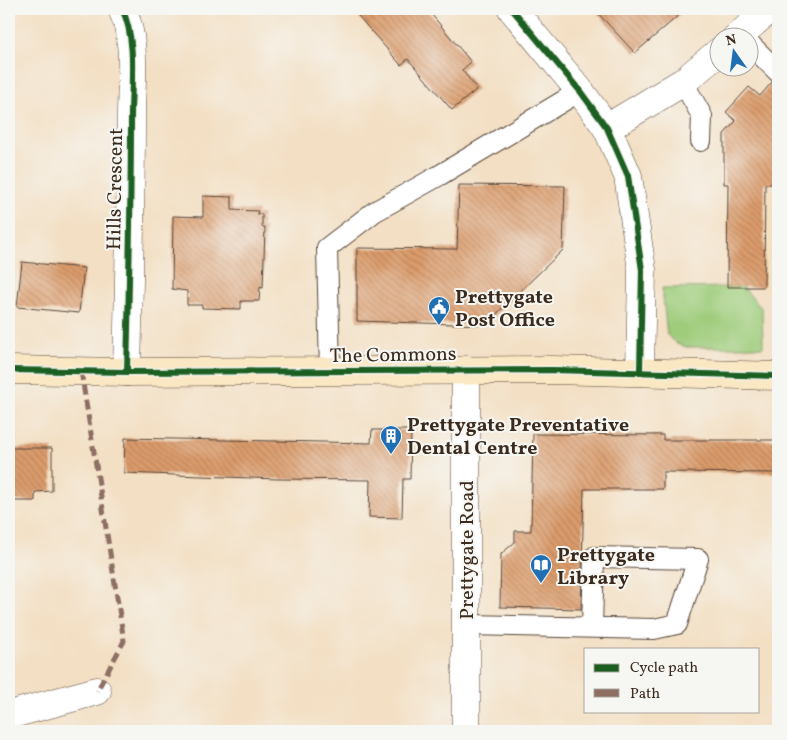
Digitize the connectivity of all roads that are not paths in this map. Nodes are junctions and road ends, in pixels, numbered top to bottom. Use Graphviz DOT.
graph roads {
  1 [pos="122,9"];
  2 [pos="512,9"];
  3 [pos="770,9"];
  4 [pos="751,28"];
  5 [pos="760,58"];
  6 [pos="710,62"];
  7 [pos="778,72"];
  8 [pos="683,82"];
  9 [pos="580,91"];
  10 [pos="607,128"];
  11 [pos="701,141"];
  12 [pos="9,370"];
  13 [pos="466,370"];
  14 [pos="330,371"];
  15 [pos="127,372"];
  16 [pos="640,372"];
  17 [pos="778,376"];
  18 [pos="466,625"];
  19 [pos="592,628"];
  20 [pos="98,691"];
  21 [pos="9,715"];
  22 [pos="466,731"];
  1 -- 15 [label="street, Hills Crescent"];
  2 -- 9 [label="street"];
  3 -- 4 [label="street"];
  5 -- 7 [label="lane"];
  6 -- 8 [label="street"];
  8 -- 10 [label="street"];
  8 -- 11 [label="lane"];
  9 -- 10 [label="street"];
  9 -- 14 [label="lane"];
  10 -- 16 [label="street"];
  12 -- 15 [label="street, The Commons"];
  13 -- 14 [label="street, The Commons"];
  13 -- 16 [label="street, The Commons"];
  13 -- 18 [label="street, Prettygate Road"];
  14 -- 15 [label="street, The Commons"];
  16 -- 17 [label="street, The Commons"];
  18 -- 19 [label="lane"];
  18 -- 22 [label="street, Prettygate Road"];
  19 -- 19 [label="lane"];
  20 -- 21 [label="street"];
}
